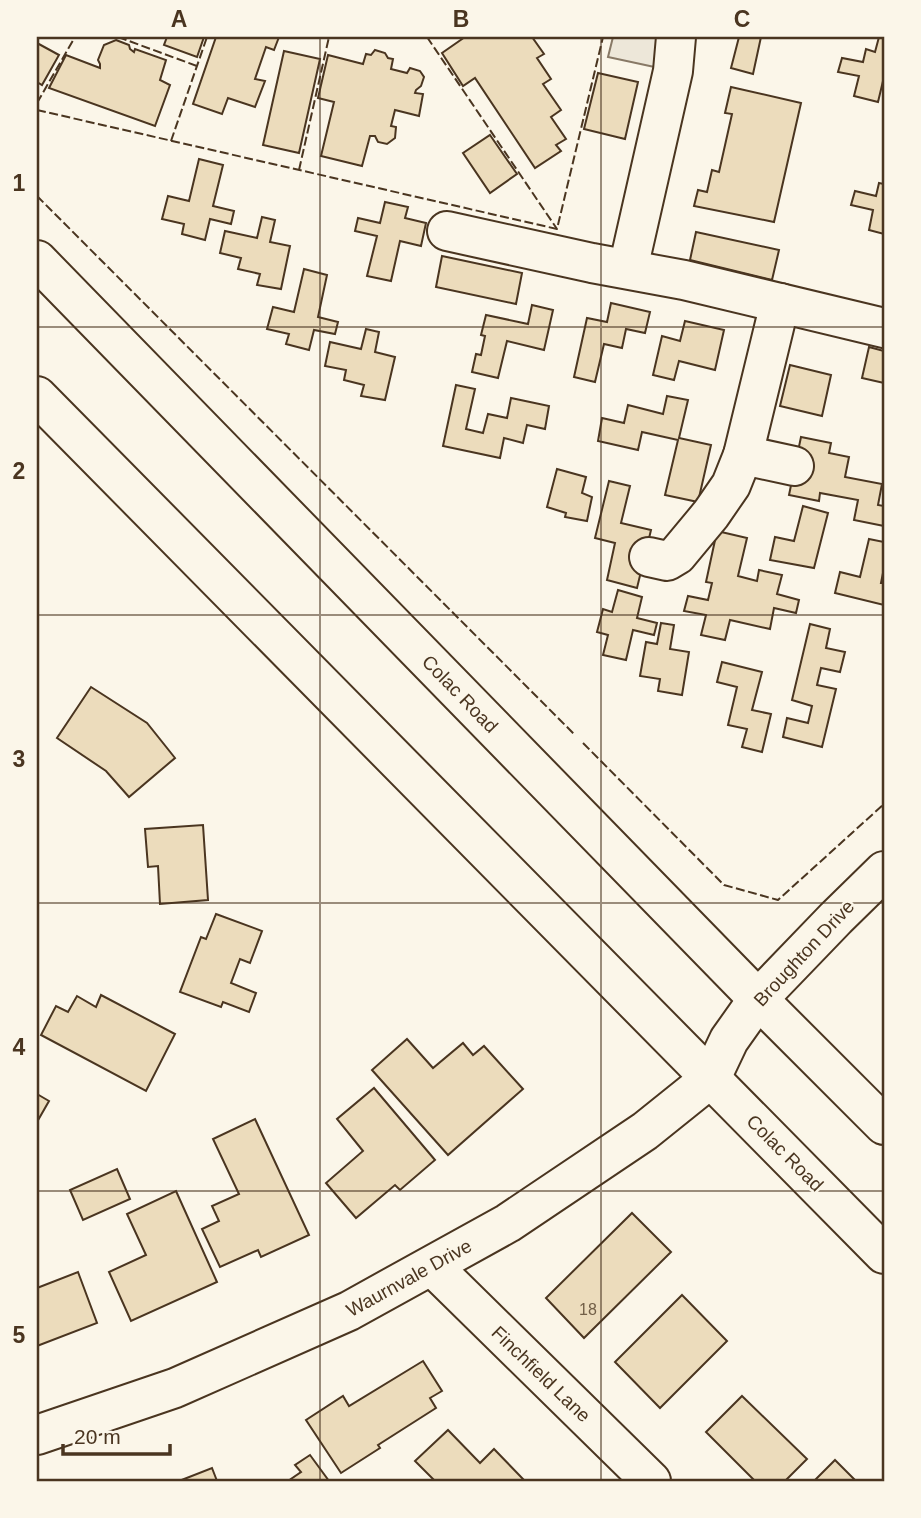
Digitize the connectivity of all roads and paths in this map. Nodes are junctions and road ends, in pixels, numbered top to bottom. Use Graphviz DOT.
graph roads {
  1 [pos="676,37"];
  2 [pos="447,231"];
  3 [pos="37,260"];
  4 [pos="628,269"];
  5 [pos="780,303"];
  6 [pos="884,328"];
  7 [pos="37,396"];
  8 [pos="743,454"];
  9 [pos="794,466"];
  10 [pos="649,557"];
  11 [pos="884,871"];
  12 [pos="758,999"];
  13 [pos="729,1041"];
  14 [pos="711,1078"];
  15 [pos="884,1125"];
  16 [pos="884,1254"];
  17 [pos="432,1266"];
  18 [pos="37,1435"];
  19 [pos="651,1481"];
  1 -- 4 [label="main road"];
  2 -- 4 [label="main road"];
  3 -- 12 [label="main road, Colac Road"];
  4 -- 5 [label="main road"];
  5 -- 6 [label="main road"];
  5 -- 8 [label="main road"];
  7 -- 14 [label="main road, Colac Road"];
  8 -- 9 [label="main road"];
  8 -- 10 [label="main road"];
  11 -- 12 [label="main road, Broughton Drive"];
  12 -- 13 [label="main road, Broughton Drive"];
  12 -- 15 [label="main road, Colac Road"];
  13 -- 14 [label="main road, Waurnvale Drive"];
  14 -- 16 [label="main road, Colac Road"];
  14 -- 17 [label="main road, Waurnvale Drive"];
  17 -- 18 [label="main road, Waurnvale Drive"];
  17 -- 19 [label="main road, Finchfield Lane"];
}
